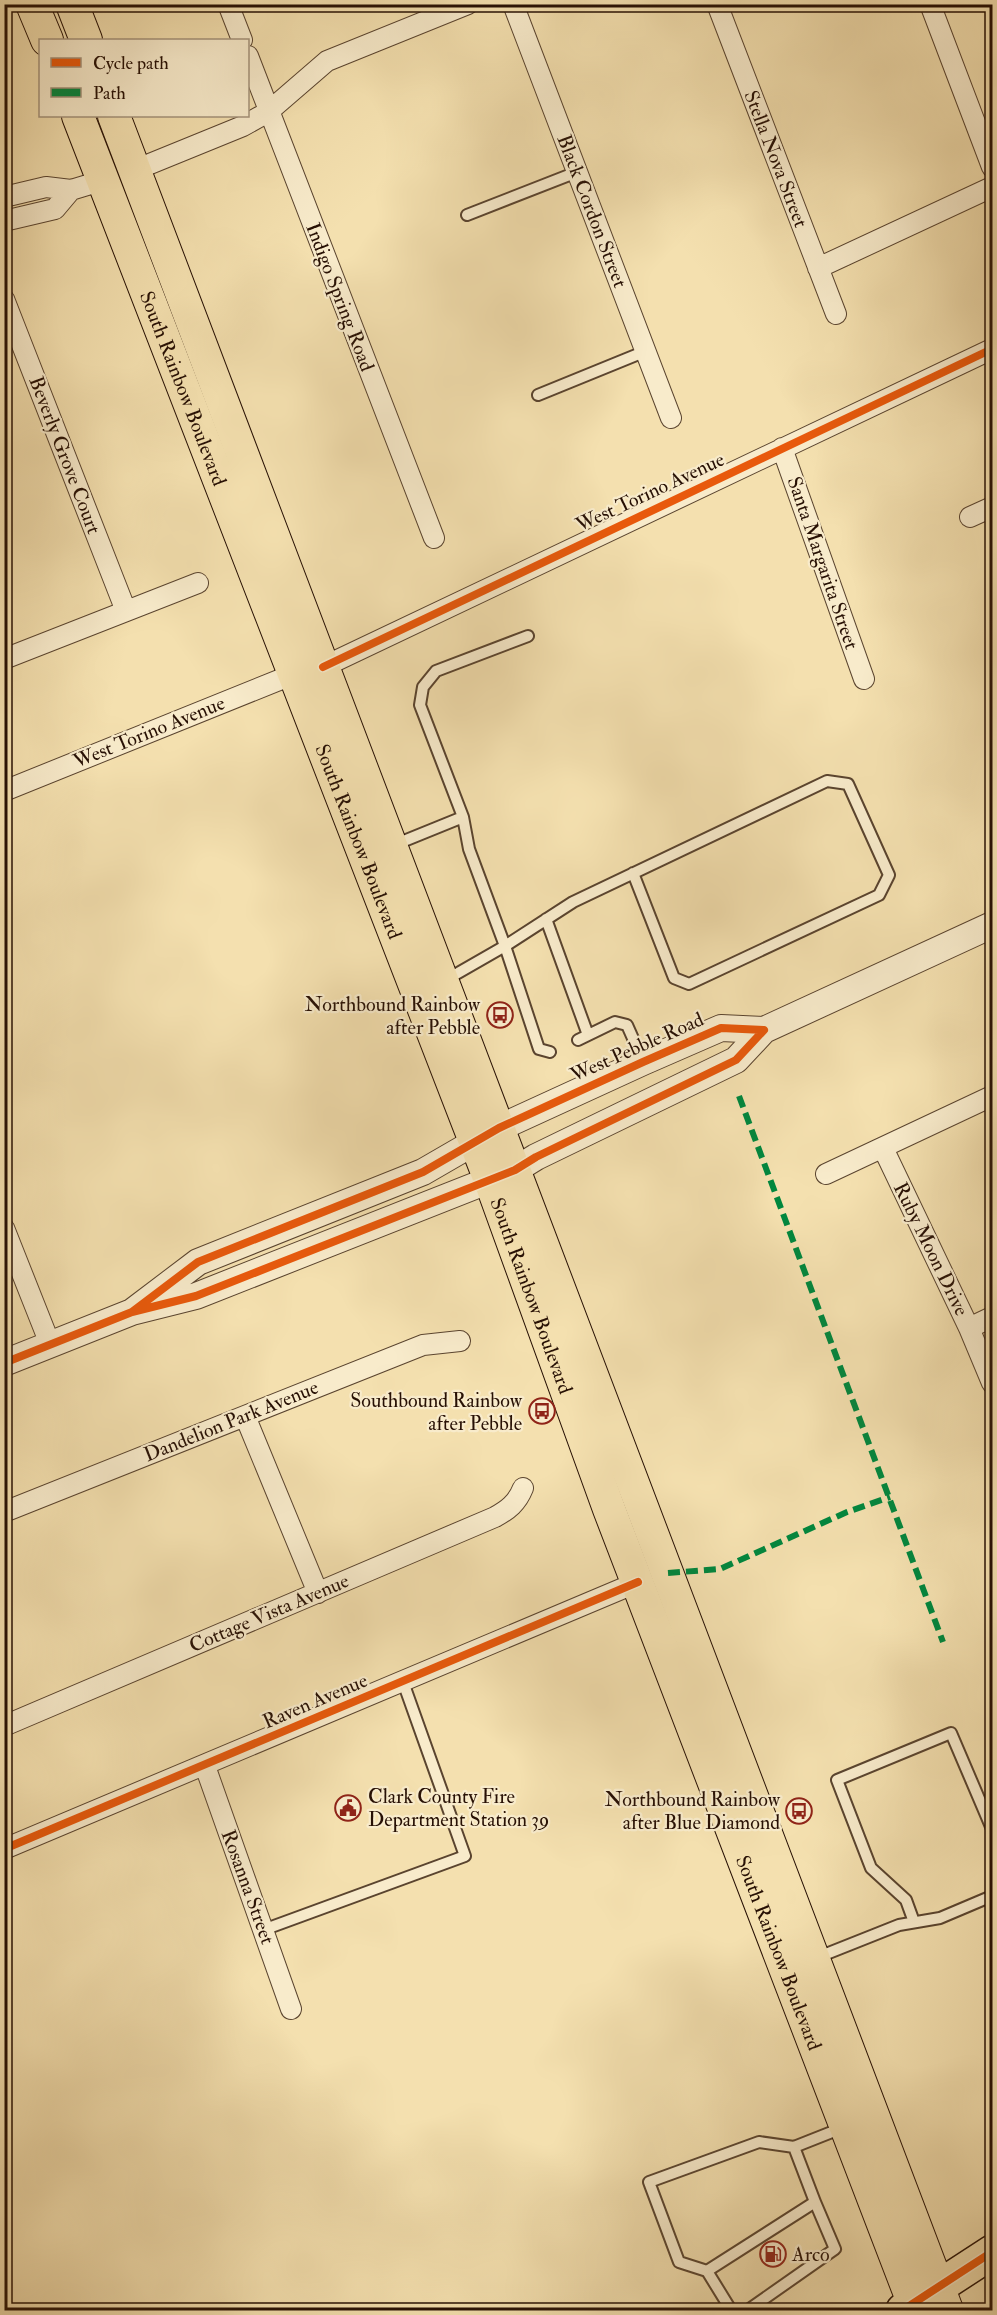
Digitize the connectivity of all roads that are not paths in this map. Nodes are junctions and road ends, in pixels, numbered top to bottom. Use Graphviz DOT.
graph roads {
  1 [pos="32,4"];
  2 [pos="72,4"];
  3 [pos="228,4"];
  4 [pos="468,4"];
  5 [pos="513,4"];
  6 [pos="930,4"];
  7 [pos="721,6"];
  8 [pos="47,39"];
  9 [pos="86,39"];
  10 [pos="242,39"];
  11 [pos="249,59"];
  12 [pos="268,112"];
  13 [pos="78,117"];
  14 [pos="97,117"];
  15 [pos="114,117"];
  16 [pos="993,166"];
  17 [pos="135,170"];
  18 [pos="577,172"];
  19 [pos="104,180"];
  20 [pos="993,187"];
  21 [pos="70,190"];
  22 [pos="4,197"];
  23 [pos="467,215"];
  24 [pos="4,221"];
  25 [pos="818,268"];
  26 [pos="4,300"];
  27 [pos="836,314"];
  28 [pos="190,316"];
  29 [pos="993,349"];
  30 [pos="646,351"];
  31 [pos="538,395"];
  32 [pos="671,418"];
  33 [pos="782,448"];
  34 [pos="993,507"];
  35 [pos="970,517"];
  36 [pos="434,538"];
  37 [pos="198,583"];
  38 [pos="126,611"];
  39 [pos="528,636"];
  40 [pos="4,659"];
  41 [pos="309,671"];
  42 [pos="864,679"];
  43 [pos="4,790"];
  44 [pos="463,817"];
  45 [pos="388,837"];
  46 [pos="633,873"];
  47 [pos="546,919"];
  48 [pos="993,926"];
  49 [pos="505,946"];
  50 [pos="442,982"];
  51 [pos="764,1030"];
  52 [pos="550,1052"];
  53 [pos="643,1062"];
  54 [pos="993,1096"];
  55 [pos="487,1136"];
  56 [pos="883,1148"];
  57 [pos="826,1174"];
  58 [pos="502,1175"];
  59 [pos="4,1228"];
  60 [pos="132,1312"];
  61 [pos="993,1317"];
  62 [pos="969,1328"];
  63 [pos="460,1341"];
  64 [pos="50,1344"];
  65 [pos="4,1363"];
  66 [pos="993,1383"];
  67 [pos="245,1416"];
  68 [pos="523,1488"];
  69 [pos="609,1509"];
  70 [pos="4,1512"];
  71 [pos="668,1573"];
  72 [pos="638,1582"];
  73 [pos="318,1593"];
  74 [pos="694,1646"];
  75 [pos="403,1682"];
  76 [pos="4,1725"];
  77 [pos="205,1766"];
  78 [pos="993,1829"];
  79 [pos="4,1849"];
  80 [pos="993,1896"];
  81 [pos="914,1922"];
  82 [pos="263,1929"];
  83 [pos="813,1959"];
  84 [pos="291,2009"];
  85 [pos="847,2126"];
  86 [pos="794,2147"];
  87 [pos="815,2202"];
  88 [pos="993,2252"];
  89 [pos="707,2271"];
  90 [pos="924,2304"];
  91 [pos="731,2310"];
  92 [pos="748,2310"];
  1 -- 8 [label="main road"];
  2 -- 9 [label="main road"];
  3 -- 10 [label="street"];
  4 -- 12 [label="street"];
  5 -- 18 [label="street, Black Cordon Street"];
  6 -- 16 [label="street"];
  7 -- 25 [label="street, Stella Nova Street"];
  11 -- 12 [label="street, Indigo Spring Road"];
  12 -- 17 [label="street"];
  12 -- 36 [label="street, Indigo Spring Road"];
  13 -- 19 [label="main road, South Rainbow Boulevard"];
  14 -- 17 [label="main road"];
  15 -- 17 [label="main road, South Rainbow Boulevard"];
  17 -- 28 [label="main road, South Rainbow Boulevard"];
  18 -- 23 [label="lane"];
  18 -- 30 [label="street, Black Cordon Street"];
  19 -- 21 [label="street"];
  19 -- 28 [label="main road"];
  19 -- 41 [label="main road, South Rainbow Boulevard"];
  20 -- 25 [label="street"];
  21 -- 22 [label="street"];
  21 -- 24 [label="street"];
  25 -- 27 [label="street, Stella Nova Street"];
  26 -- 38 [label="street, Beverly Grove Court"];
  28 -- 41 [label="main road, South Rainbow Boulevard"];
  29 -- 33 [label="street, West Torino Avenue"];
  30 -- 31 [label="lane"];
  30 -- 32 [label="street, Black Cordon Street"];
  33 -- 41 [label="street, West Torino Avenue"];
  33 -- 42 [label="street, Santa Margarita Street"];
  34 -- 35 [label="street"];
  37 -- 38 [label="street"];
  38 -- 40 [label="street"];
  39 -- 44 [label="lane"];
  41 -- 43 [label="street, West Torino Avenue"];
  41 -- 45 [label="main road, South Rainbow Boulevard"];
  41 -- 55 [label="main road, South Rainbow Boulevard"];
  44 -- 45 [label="lane"];
  44 -- 49 [label="lane"];
  45 -- 50 [label="main road, South Rainbow Boulevard"];
  46 -- 46 [label="lane"];
  46 -- 47 [label="lane"];
  47 -- 49 [label="lane"];
  47 -- 53 [label="lane"];
  48 -- 51 [label="street, West Pebble Road"];
  49 -- 50 [label="lane"];
  49 -- 52 [label="lane"];
  50 -- 55 [label="main road, South Rainbow Boulevard"];
  51 -- 53 [label="street, West Pebble Road"];
  51 -- 58 [label="street, West Pebble Road"];
  53 -- 55 [label="street, West Pebble Road"];
  54 -- 56 [label="street"];
  55 -- 58 [label="main road, South Rainbow Boulevard"];
  55 -- 60 [label="street, West Pebble Road"];
  56 -- 57 [label="street"];
  56 -- 62 [label="street, Ruby Moon Drive"];
  58 -- 60 [label="street, West Pebble Road"];
  58 -- 69 [label="main road, South Rainbow Boulevard"];
  58 -- 71 [label="main road, South Rainbow Boulevard"];
  59 -- 64 [label="street"];
  60 -- 64 [label="street, West Pebble Road"];
  61 -- 62 [label="street"];
  62 -- 66 [label="street, Ruby Moon Drive"];
  63 -- 67 [label="street, Dandelion Park Avenue"];
  64 -- 65 [label="street, West Pebble Road"];
  67 -- 70 [label="street, Dandelion Park Avenue"];
  67 -- 73 [label="street"];
  68 -- 73 [label="street, Cottage Vista Avenue"];
  69 -- 71 [label="main road"];
  69 -- 72 [label="main road, South Rainbow Boulevard"];
  71 -- 74 [label="main road, South Rainbow Boulevard"];
  72 -- 74 [label="main road"];
  72 -- 75 [label="street, Raven Avenue"];
  72 -- 85 [label="main road, South Rainbow Boulevard"];
  73 -- 76 [label="street, Cottage Vista Avenue"];
  74 -- 83 [label="main road, South Rainbow Boulevard"];
  75 -- 77 [label="street, Raven Avenue"];
  75 -- 82 [label="lane"];
  77 -- 79 [label="street, Raven Avenue"];
  77 -- 82 [label="street, Rosanna Street"];
  78 -- 81 [label="lane"];
  80 -- 81 [label="lane"];
  81 -- 83 [label="lane"];
  82 -- 84 [label="street, Rosanna Street"];
  83 -- 90 [label="main road, South Rainbow Boulevard"];
  85 -- 86 [label="lane"];
  85 -- 90 [label="main road, South Rainbow Boulevard"];
  86 -- 87 [label="lane"];
  86 -- 89 [label="lane"];
  87 -- 89 [label="lane"];
  87 -- 92 [label="lane"];
  88 -- 90 [label="highway"];
  89 -- 91 [label="lane"];
}
